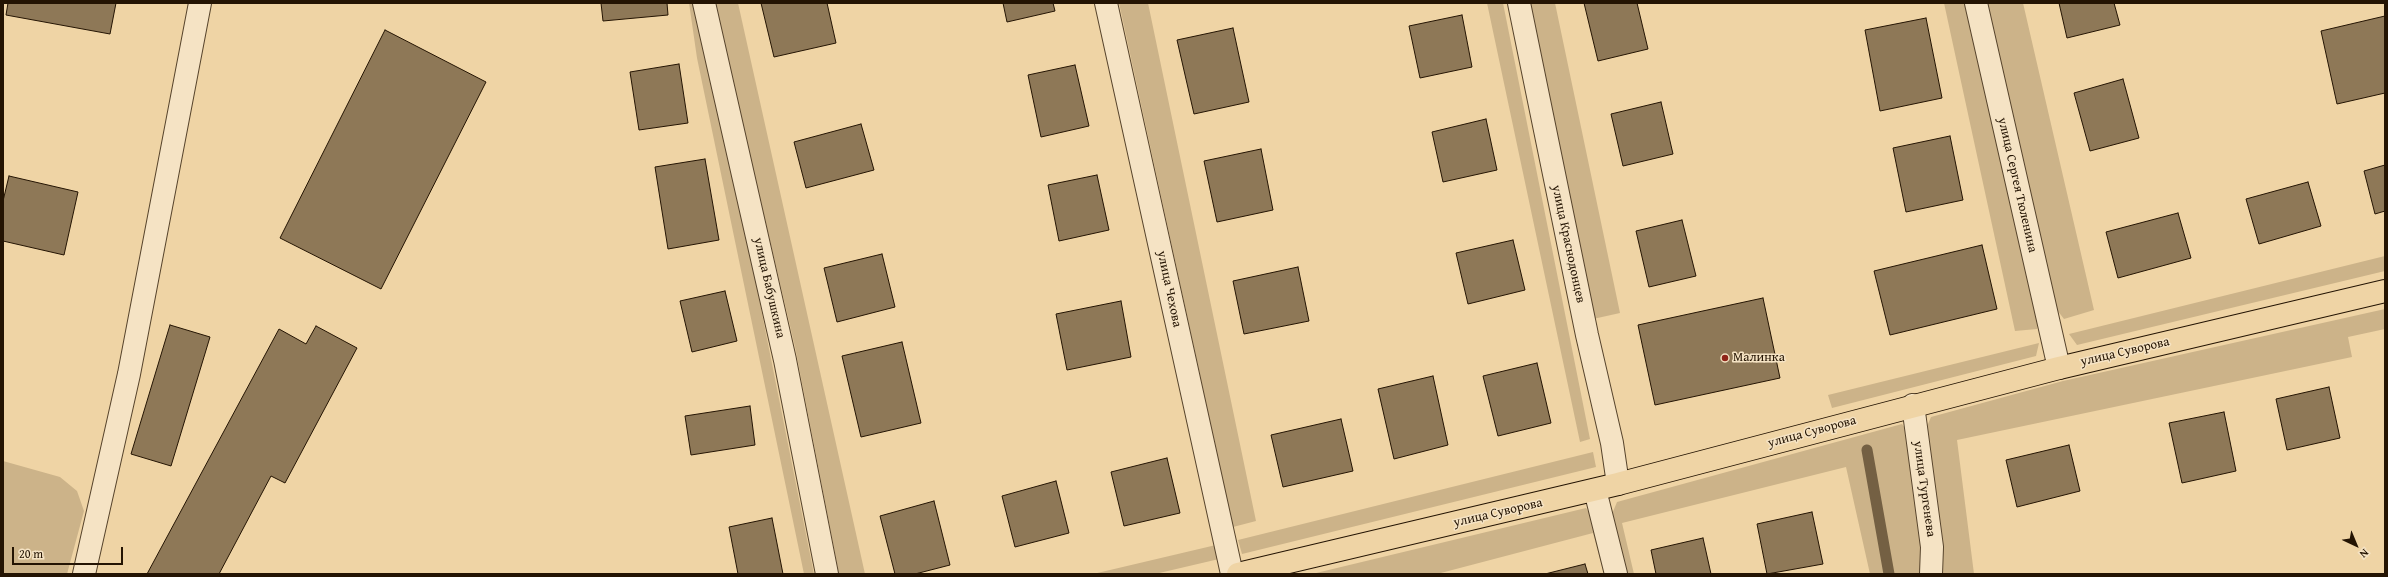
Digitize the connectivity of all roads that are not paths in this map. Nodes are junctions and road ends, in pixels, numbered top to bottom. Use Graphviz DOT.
graph roads {
  1 [pos="200,3"];
  2 [pos="704,3"];
  3 [pos="1106,3"];
  4 [pos="1519,3"];
  5 [pos="1976,3"];
  6 [pos="2385,291"];
  7 [pos="2059,368"];
  8 [pos="1913,405"];
  9 [pos="1618,484"];
  10 [pos="1595,490"];
  11 [pos="84,574"];
  12 [pos="827,574"];
  13 [pos="1232,574"];
  14 [pos="1238,574"];
  15 [pos="1616,574"];
  16 [pos="1931,574"];
  1 -- 11 [label="street"];
  2 -- 12 [label="street, улица Бабушкина"];
  3 -- 13 [label="street, улица Чехова"];
  4 -- 9 [label="street, улица Краснодонцев"];
  5 -- 7 [label="street, улица Сергея Тюленина"];
  6 -- 7 [label="main road, улица Суворова"];
  7 -- 8 [label="main road, улица Суворова"];
  8 -- 9 [label="main road, улица Суворова"];
  8 -- 16 [label="street, улица Тургенева"];
  9 -- 10 [label="main road, улица Суворова"];
  10 -- 14 [label="main road, улица Суворова"];
  10 -- 15 [label="street"];
}
